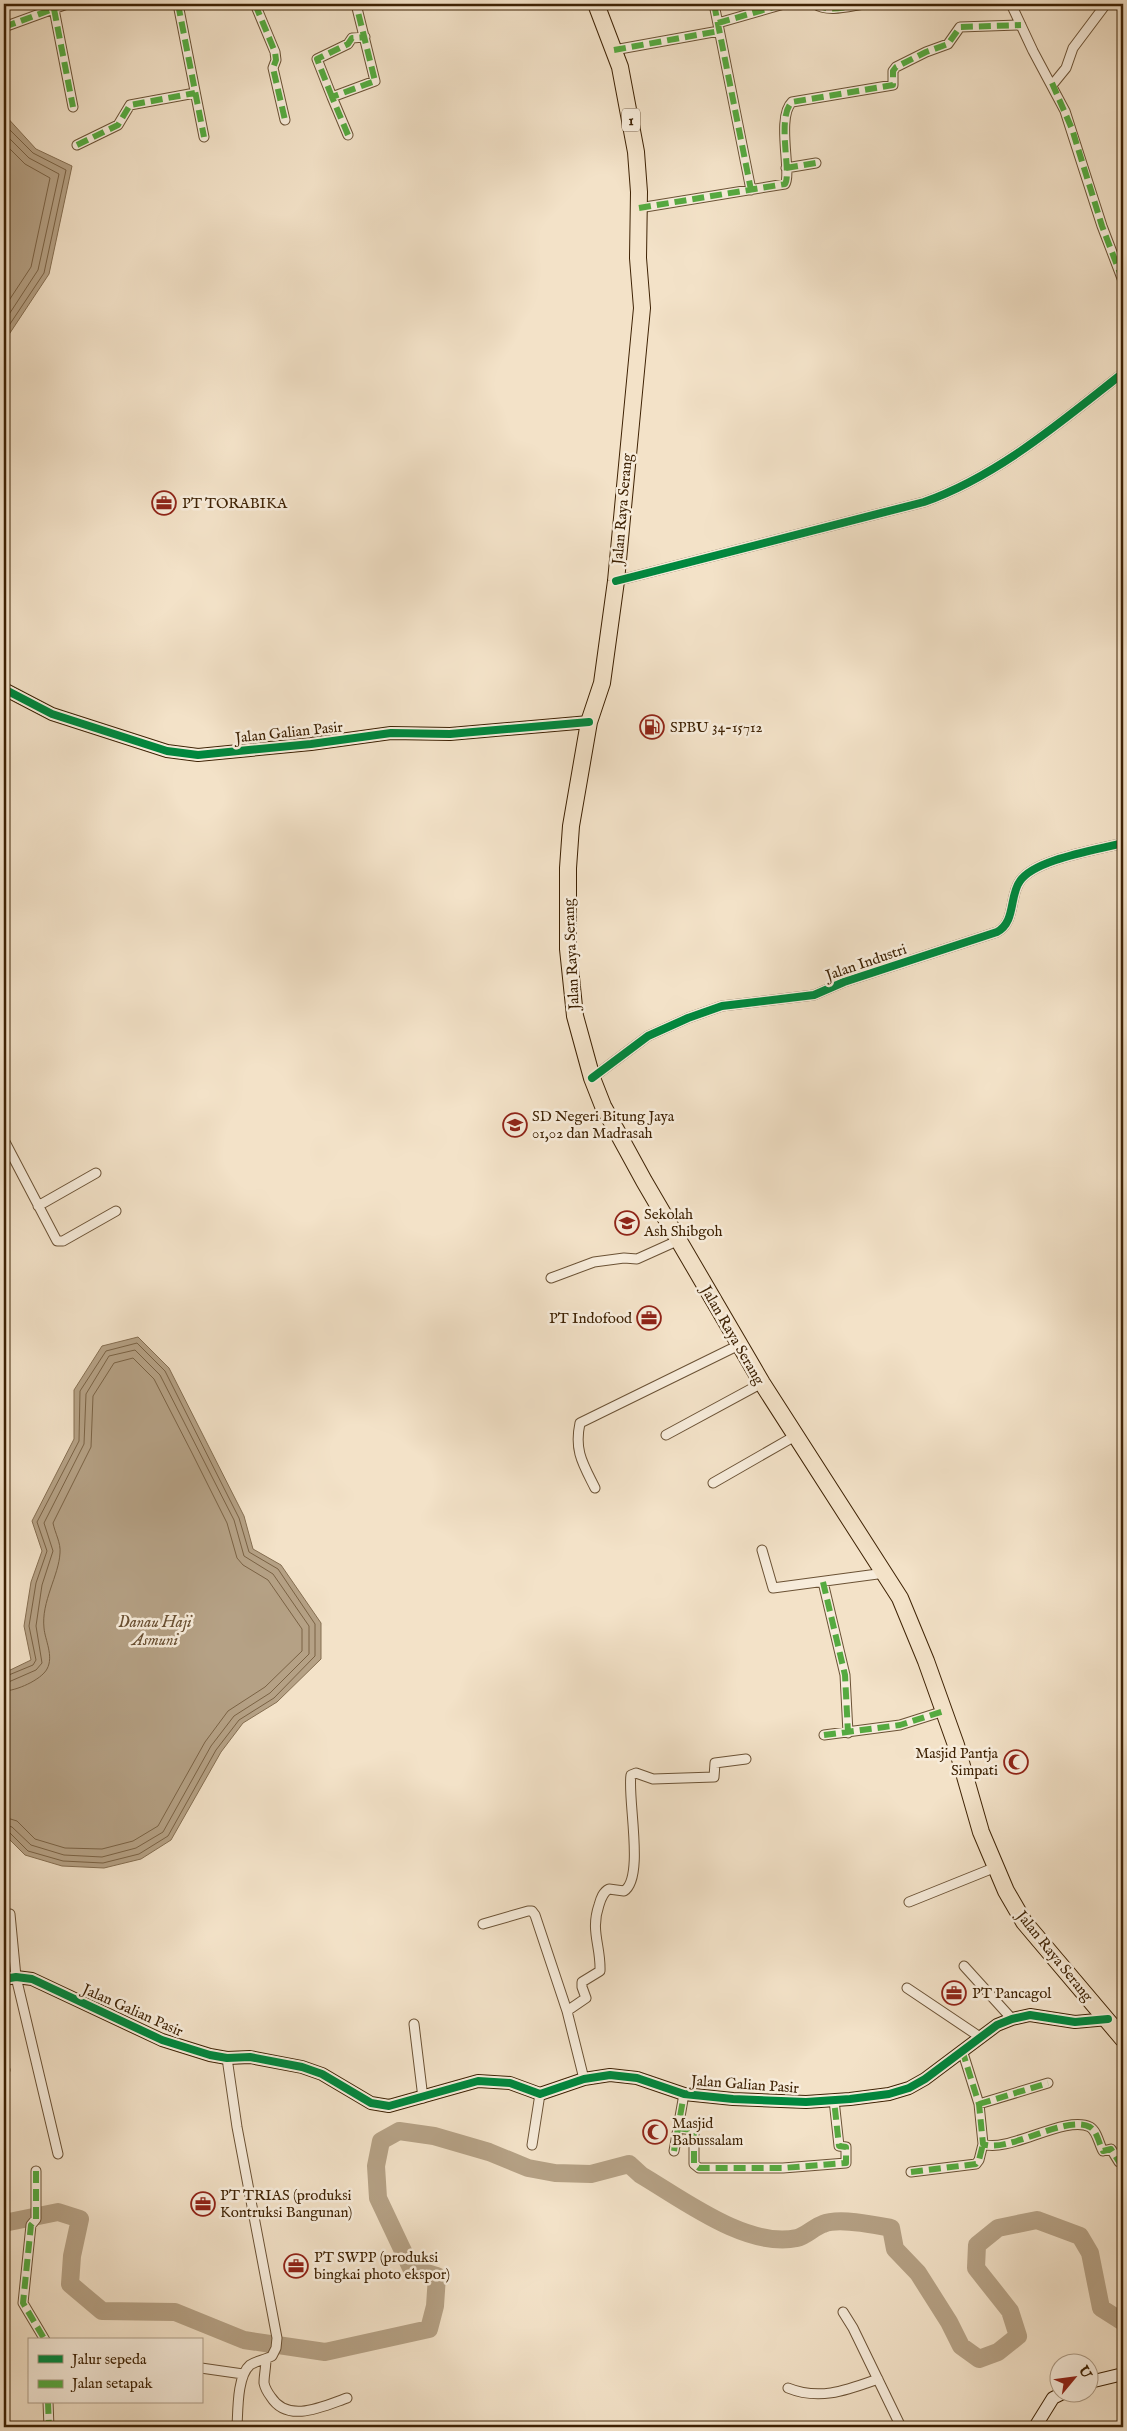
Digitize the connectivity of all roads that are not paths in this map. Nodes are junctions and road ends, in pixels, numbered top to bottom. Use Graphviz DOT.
graph roads {
  1 [pos="67,4"];
  2 [pos="178,4"];
  3 [pos="255,4"];
  4 [pos="356,4"];
  5 [pos="596,4"];
  6 [pos="714,4"];
  7 [pos="784,4"];
  8 [pos="815,4"];
  9 [pos="865,4"];
  10 [pos="1011,4"];
  11 [pos="1106,4"];
  12 [pos="54,9"];
  13 [pos="1021,25"];
  14 [pos="4,27"];
  15 [pos="718,27"];
  16 [pos="364,38"];
  17 [pos="614,50"];
  18 [pos="1050,81"];
  19 [pos="195,93"];
  20 [pos="332,97"];
  21 [pos="73,108"];
  22 [pos="285,120"];
  23 [pos="348,134"];
  24 [pos="204,138"];
  25 [pos="77,145"];
  26 [pos="816,163"];
  27 [pos="786,168"];
  28 [pos="751,190"];
  29 [pos="639,208"];
  30 [pos="1123,281"];
  31 [pos="1123,373"];
  32 [pos="616,581"];
  33 [pos="4,689"];
  34 [pos="589,722"];
  35 [pos="1123,843"];
  36 [pos="592,1078"];
  37 [pos="4,1140"];
  38 [pos="96,1173"];
  39 [pos="38,1206"];
  40 [pos="116,1212"];
  41 [pos="678,1241"];
  42 [pos="551,1278"];
  43 [pos="739,1345"];
  44 [pos="762,1383"];
  45 [pos="666,1435"];
  46 [pos="795,1436"];
  47 [pos="713,1483"];
  48 [pos="595,1488"];
  49 [pos="762,1550"];
  50 [pos="885,1573"];
  51 [pos="823,1582"];
  52 [pos="944,1711"];
  53 [pos="848,1733"];
  54 [pos="824,1735"];
  55 [pos="746,1759"];
  56 [pos="996,1868"];
  57 [pos="909,1902"];
  58 [pos="10,1914"];
  59 [pos="483,1924"];
  60 [pos="964,1966"];
  61 [pos="10,1978"];
  62 [pos="907,1988"];
  63 [pos="567,2011"];
  64 [pos="1012,2019"];
  65 [pos="1108,2019"];
  66 [pos="414,2024"];
  67 [pos="980,2037"];
  68 [pos="1123,2039"];
  69 [pos="962,2050"];
  70 [pos="226,2058"];
  71 [pos="584,2079"];
  72 [pos="1048,2083"];
  73 [pos="540,2094"];
  74 [pos="684,2094"];
  75 [pos="422,2098"];
  76 [pos="834,2100"];
  77 [pos="979,2104"];
  78 [pos="678,2128"];
  79 [pos="982,2144"];
  80 [pos="532,2145"];
  81 [pos="674,2151"];
  82 [pos="58,2154"];
  83 [pos="1123,2162"];
  84 [pos="36,2171"];
  85 [pos="911,2172"];
  86 [pos="844,2312"];
  87 [pos="44,2338"];
  88 [pos="266,2359"];
  89 [pos="202,2368"];
  90 [pos="243,2374"];
  91 [pos="1123,2374"];
  92 [pos="878,2379"];
  93 [pos="1100,2380"];
  94 [pos="788,2388"];
  95 [pos="347,2398"];
  96 [pos="1050,2403"];
  97 [pos="48,2404"];
  98 [pos="49,2427"];
  99 [pos="237,2427"];
  100 [pos="901,2427"];
  101 [pos="1036,2427"];
  1 -- 12 [label="street"];
  2 -- 19 [label="street"];
  3 -- 22 [label="street"];
  4 -- 16 [label="street"];
  5 -- 17 [label="highway, Jalan Raya Serang / 1"];
  6 -- 15 [label="street"];
  7 -- 15 [label="street"];
  8 -- 9 [label="street"];
  10 -- 13 [label="street"];
  11 -- 18 [label="street"];
  12 -- 14 [label="street"];
  12 -- 21 [label="street"];
  13 -- 18 [label="street"];
  13 -- 27 [label="street"];
  15 -- 17 [label="street"];
  15 -- 28 [label="street"];
  16 -- 20 [label="street"];
  16 -- 20 [label="street"];
  17 -- 29 [label="highway, Jalan Raya Serang / 1"];
  18 -- 30 [label="street"];
  19 -- 24 [label="street"];
  19 -- 25 [label="street"];
  20 -- 23 [label="street"];
  26 -- 27 [label="street"];
  27 -- 28 [label="street"];
  28 -- 29 [label="street"];
  29 -- 32 [label="highway, Jalan Raya Serang / 1"];
  31 -- 32 [label="street"];
  32 -- 34 [label="highway, Jalan Raya Serang / 1"];
  33 -- 34 [label="street, Jalan Galian Pasir"];
  34 -- 36 [label="highway, Jalan Raya Serang / 1"];
  35 -- 36 [label="street, Jalan Industri"];
  36 -- 41 [label="highway, Jalan Raya Serang / 1"];
  37 -- 39 [label="street"];
  38 -- 39 [label="street"];
  39 -- 40 [label="street"];
  41 -- 42 [label="street"];
  41 -- 43 [label="highway, Jalan Raya Serang / 1"];
  43 -- 44 [label="highway, Jalan Raya Serang / 1"];
  43 -- 48 [label="street"];
  44 -- 45 [label="street"];
  44 -- 46 [label="highway, Jalan Raya Serang / 1"];
  46 -- 47 [label="street"];
  46 -- 50 [label="highway, Jalan Raya Serang / 1"];
  49 -- 51 [label="street"];
  50 -- 51 [label="street"];
  50 -- 52 [label="highway, Jalan Raya Serang / 1"];
  51 -- 53 [label="street"];
  52 -- 53 [label="street"];
  52 -- 56 [label="highway, Jalan Raya Serang / 1"];
  53 -- 54 [label="street"];
  55 -- 63 [label="street"];
  56 -- 57 [label="street"];
  56 -- 65 [label="highway, Jalan Raya Serang / 1"];
  58 -- 61 [label="street"];
  59 -- 63 [label="street"];
  60 -- 64 [label="street"];
  61 -- 70 [label="street, Jalan Galian Pasir"];
  61 -- 82 [label="street"];
  62 -- 67 [label="street"];
  63 -- 71 [label="street"];
  64 -- 65 [label="street, Jalan Galian Pasir"];
  64 -- 67 [label="street, Jalan Galian Pasir"];
  65 -- 68 [label="highway, Jalan Raya Serang / 1"];
  66 -- 75 [label="street"];
  67 -- 69 [label="street, Jalan Galian Pasir"];
  69 -- 76 [label="street, Jalan Galian Pasir"];
  69 -- 77 [label="street"];
  70 -- 75 [label="street, Jalan Galian Pasir"];
  70 -- 88 [label="street"];
  71 -- 73 [label="street, Jalan Galian Pasir"];
  71 -- 74 [label="street, Jalan Galian Pasir"];
  72 -- 77 [label="street"];
  73 -- 75 [label="street, Jalan Galian Pasir"];
  73 -- 80 [label="street"];
  74 -- 76 [label="street, Jalan Galian Pasir"];
  74 -- 78 [label="street"];
  76 -- 78 [label="street"];
  77 -- 79 [label="street"];
  78 -- 81 [label="street"];
  79 -- 83 [label="street"];
  79 -- 85 [label="street"];
  84 -- 87 [label="street"];
  86 -- 92 [label="street"];
  88 -- 90 [label="street"];
  88 -- 95 [label="street"];
  89 -- 90 [label="street"];
  90 -- 99 [label="street"];
  91 -- 93 [label="street"];
  92 -- 94 [label="street"];
  92 -- 100 [label="street"];
  96 -- 101 [label="street"];
  97 -- 98 [label="street"];
}
